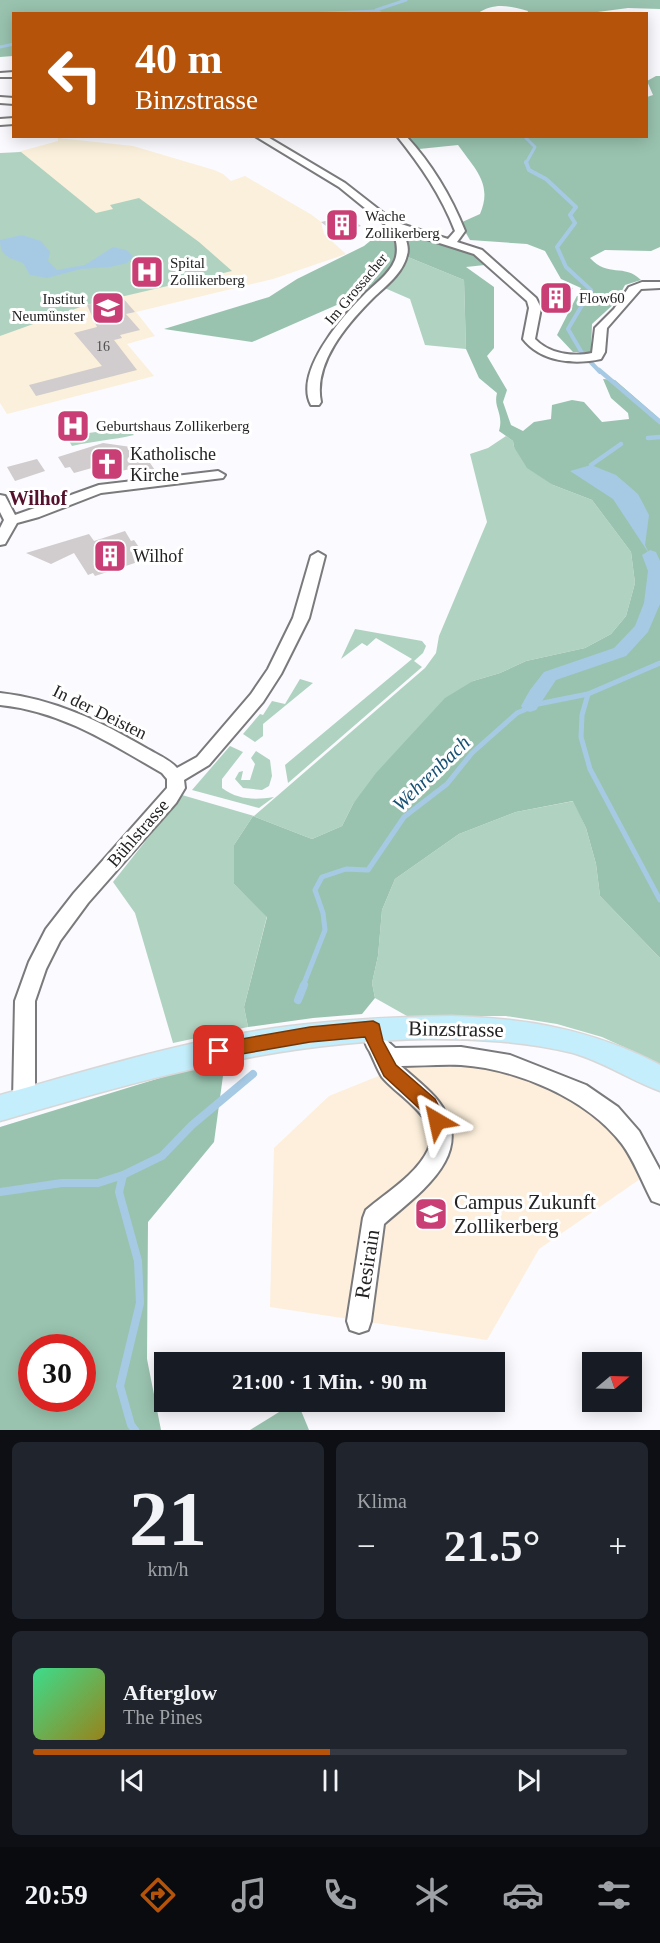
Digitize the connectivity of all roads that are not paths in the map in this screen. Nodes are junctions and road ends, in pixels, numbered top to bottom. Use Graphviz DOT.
graph roads {
  1 [pos="263,138"];
  2 [pos="403,138"];
  3 [pos="406,229"];
  4 [pos="450,242"];
  5 [pos="660,285"];
  6 [pos="315,402"];
  7 [pos="218,475"];
  8 [pos="0,500"];
  9 [pos="11,520"];
  10 [pos="0,541"];
  11 [pos="318,556"];
  12 [pos="0,699"];
  13 [pos="175,777"];
  14 [pos="374,1035"];
  15 [pos="660,1079"];
  16 [pos="12,1104"];
  17 [pos="660,1193"];
  18 [pos="359,1321"];
  1 -- 3 [label="street"];
  2 -- 4 [label="street"];
  3 -- 4 [label="street"];
  3 -- 6 [label="street, Im Grossacher"];
  4 -- 5 [label="street"];
  7 -- 9 [label="street"];
  8 -- 9 [label="street"];
  9 -- 10 [label="street"];
  11 -- 13 [label="street, Bühlstrasse"];
  12 -- 13 [label="street, In der Deisten"];
  13 -- 16 [label="street, Bühlstrasse"];
  14 -- 15 [label="main road, Binzstrasse"];
  14 -- 16 [label="main road, Binzstrasse"];
  14 -- 17 [label="street"];
  14 -- 18 [label="street, Resirain"];
}
